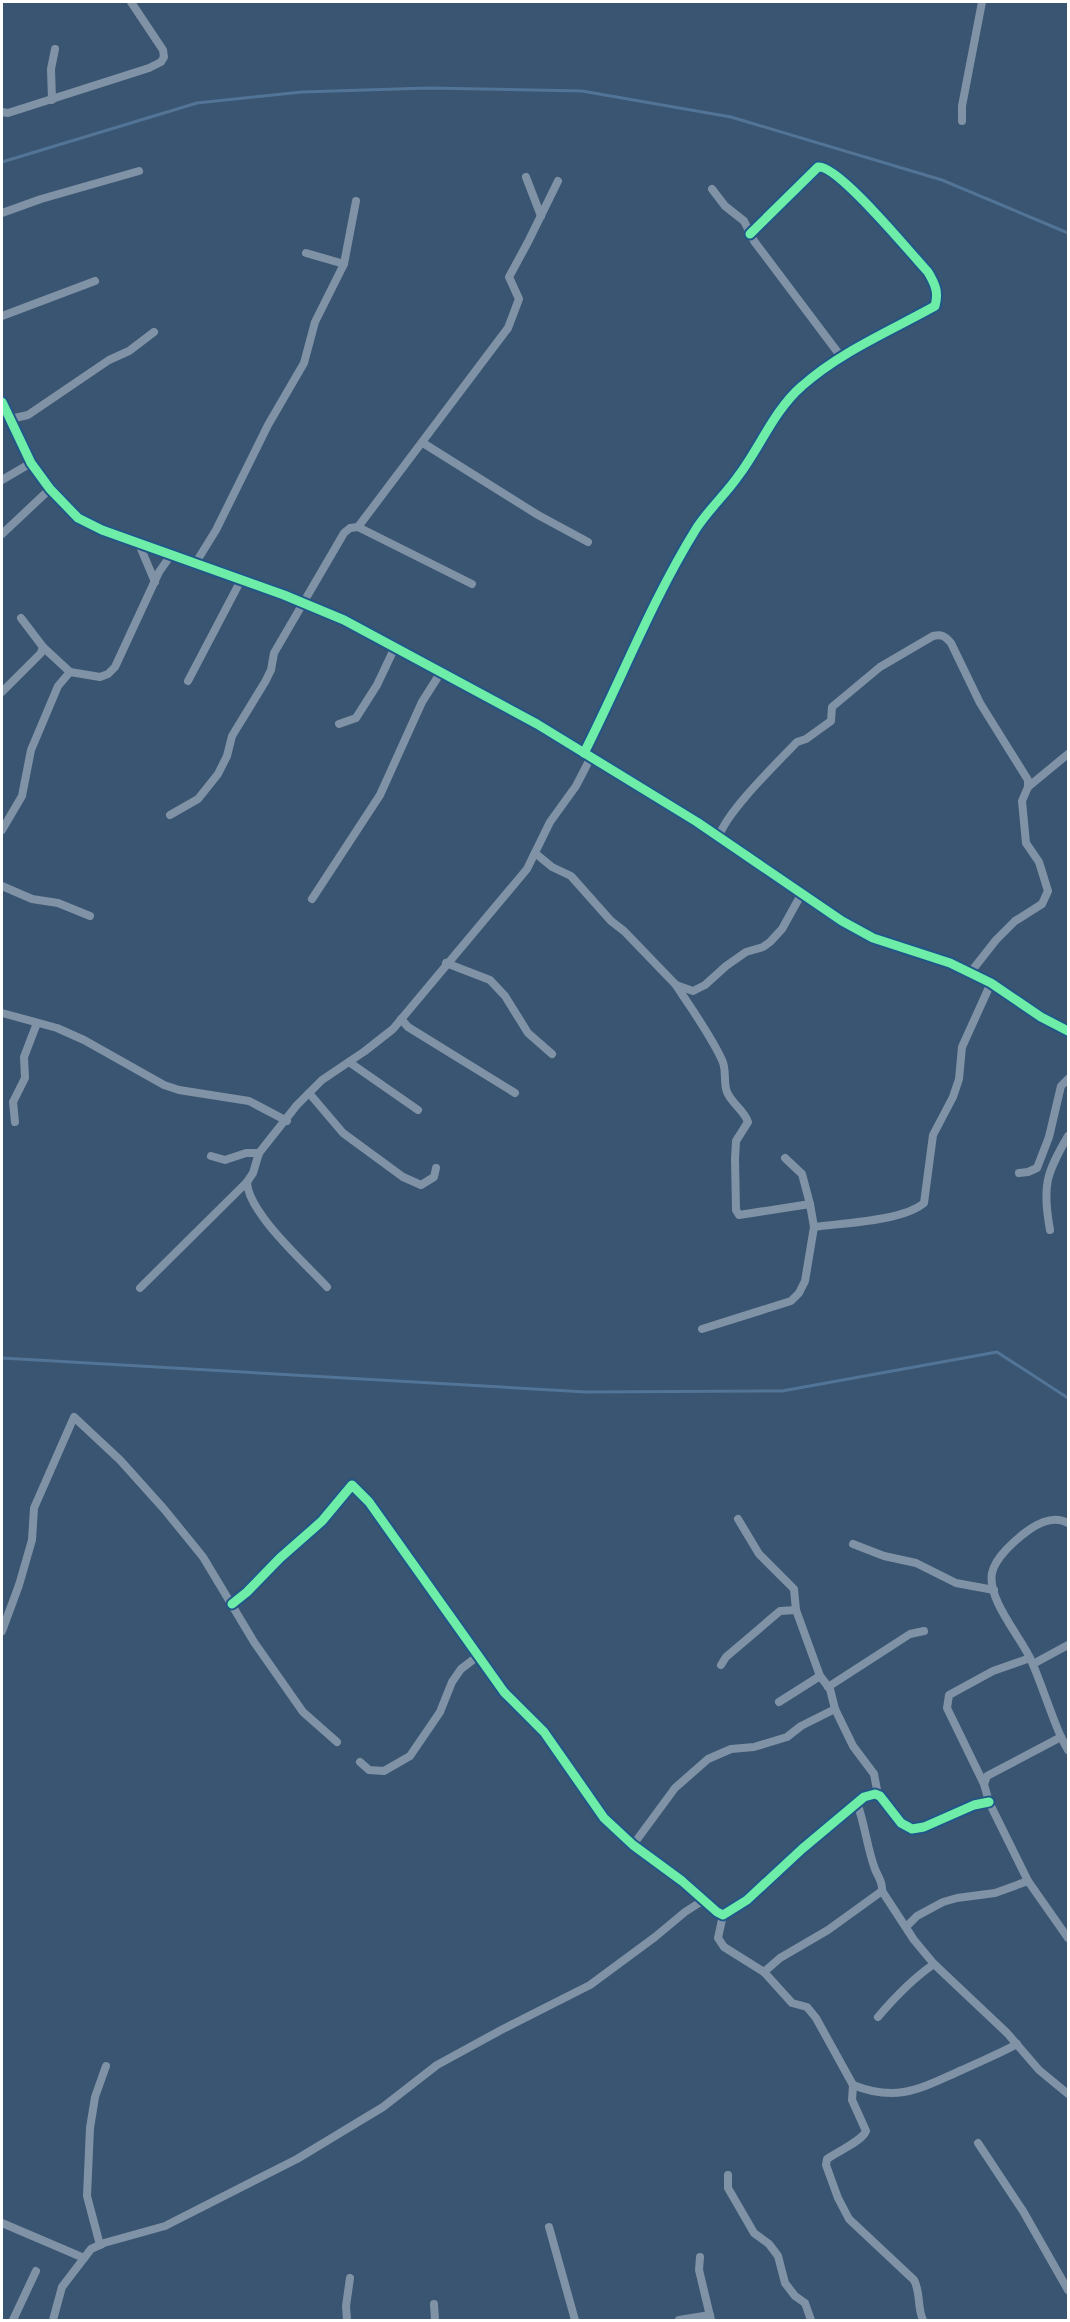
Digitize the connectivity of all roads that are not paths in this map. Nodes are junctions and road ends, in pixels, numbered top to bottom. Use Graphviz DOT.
graph roads {
  1 [pos="131,2"];
  2 [pos="982,2"];
  3 [pos="55,49"];
  4 [pos="52,100"];
  5 [pos="2,112"];
  6 [pos="962,121"];
  7 [pos="139,171"];
  8 [pos="526,177"];
  9 [pos="558,181"];
  10 [pos="712,189"];
  11 [pos="356,201"];
  12 [pos="2,213"];
  13 [pos="541,216"];
  14 [pos="750,234"];
  15 [pos="306,253"];
  16 [pos="344,264"];
  17 [pos="94,281"];
  18 [pos="2,316"];
  19 [pos="154,332"];
  20 [pos="842,358"];
  21 [pos="2,402"];
  22 [pos="10,418"];
  23 [pos="423,442"];
  24 [pos="30,463"];
  25 [pos="2,480"];
  26 [pos="50,489"];
  27 [pos="358,527"];
  28 [pos="2,534"];
  29 [pos="588,542"];
  30 [pos="140,544"];
  31 [pos="171,555"];
  32 [pos="195,564"];
  33 [pos="241,580"];
  34 [pos="155,582"];
  35 [pos="472,584"];
  36 [pos="304,603"];
  37 [pos="21,618"];
  38 [pos="43,647"];
  39 [pos="395,647"];
  40 [pos="70,672"];
  41 [pos="441,672"];
  42 [pos="188,681"];
  43 [pos="2,692"];
  44 [pos="339,724"];
  45 [pos="1068,754"];
  46 [pos="588,755"];
  47 [pos="1028,787"];
  48 [pos="170,815"];
  49 [pos="2,830"];
  50 [pos="719,837"];
  51 [pos="535,853"];
  52 [pos="2,886"];
  53 [pos="802,893"];
  54 [pos="312,899"];
  55 [pos="90,916"];
  56 [pos="446,963"];
  57 [pos="970,973"];
  58 [pos="991,982"];
  59 [pos="676,986"];
  60 [pos="2,1013"];
  61 [pos="401,1019"];
  62 [pos="37,1023"];
  63 [pos="1068,1031"];
  64 [pos="552,1054"];
  65 [pos="349,1062"];
  66 [pos="1068,1079"];
  67 [pos="309,1093"];
  68 [pos="515,1093"];
  69 [pos="418,1110"];
  70 [pos="286,1121"];
  71 [pos="15,1122"];
  72 [pos="1068,1136"];
  73 [pos="259,1154"];
  74 [pos="210,1156"];
  75 [pos="784,1158"];
  76 [pos="436,1168"];
  77 [pos="1019,1173"];
  78 [pos="247,1182"];
  79 [pos="810,1204"];
  80 [pos="814,1227"];
  81 [pos="1050,1230"];
  82 [pos="327,1287"];
  83 [pos="140,1288"];
  84 [pos="702,1329"];
  85 [pos="738,1519"];
  86 [pos="1068,1523"];
  87 [pos="853,1544"];
  88 [pos="994,1590"];
  89 [pos="232,1604"];
  90 [pos="796,1610"];
  91 [pos="2,1630"];
  92 [pos="924,1631"];
  93 [pos="1068,1645"];
  94 [pos="478,1656"];
  95 [pos="1031,1661"];
  96 [pos="721,1665"];
  97 [pos="820,1676"];
  98 [pos="828,1687"];
  99 [pos="779,1702"];
  100 [pos="836,1709"];
  101 [pos="1061,1737"];
  102 [pos="337,1742"];
  103 [pos="1068,1750"];
  104 [pos="360,1762"];
  105 [pos="984,1784"];
  106 [pos="878,1795"];
  107 [pos="989,1802"];
  108 [pos="857,1803"];
  109 [pos="633,1845"];
  110 [pos="1028,1881"];
  111 [pos="882,1891"];
  112 [pos="706,1902"];
  113 [pos="723,1915"];
  114 [pos="907,1926"];
  115 [pos="1068,1938"];
  116 [pos="934,1964"];
  117 [pos="764,1972"];
  118 [pos="878,2018"];
  119 [pos="1017,2044"];
  120 [pos="106,2066"];
  121 [pos="853,2085"];
  122 [pos="1068,2094"];
  123 [pos="978,2143"];
  124 [pos="728,2175"];
  125 [pos="2,2223"];
  126 [pos="549,2227"];
  127 [pos="100,2245"];
  128 [pos="700,2257"];
  129 [pos="84,2258"];
  130 [pos="36,2271"];
  131 [pos="350,2278"];
  132 [pos="1068,2286"];
  133 [pos="434,2304"];
  134 [pos="710,2318"];
  135 [pos="13,2320"];
  136 [pos="53,2320"];
  137 [pos="347,2320"];
  138 [pos="435,2320"];
  139 [pos="575,2320"];
  140 [pos="679,2320"];
  141 [pos="811,2320"];
  142 [pos="923,2320"];
  1 -- 4 [label="street"];
  2 -- 6 [label="street"];
  3 -- 4 [label="street"];
  4 -- 5 [label="street"];
  7 -- 12 [label="street"];
  8 -- 13 [label="street"];
  9 -- 13 [label="street"];
  10 -- 14 [label="street"];
  11 -- 16 [label="street"];
  13 -- 23 [label="street"];
  14 -- 20 [label="street"];
  14 -- 20 [label="street"];
  15 -- 16 [label="street"];
  16 -- 32 [label="street"];
  17 -- 18 [label="street"];
  19 -- 22 [label="street"];
  20 -- 46 [label="street"];
  21 -- 22 [label="street"];
  22 -- 24 [label="street"];
  23 -- 27 [label="street"];
  23 -- 29 [label="street"];
  24 -- 25 [label="street"];
  24 -- 26 [label="street"];
  26 -- 28 [label="street"];
  26 -- 30 [label="street"];
  27 -- 35 [label="street"];
  27 -- 36 [label="street"];
  30 -- 31 [label="street"];
  30 -- 34 [label="street"];
  31 -- 32 [label="street"];
  31 -- 34 [label="street"];
  32 -- 33 [label="street"];
  33 -- 36 [label="street"];
  33 -- 42 [label="street"];
  34 -- 40 [label="street"];
  36 -- 39 [label="street"];
  36 -- 48 [label="street"];
  37 -- 38 [label="street"];
  38 -- 40 [label="street"];
  38 -- 43 [label="street"];
  39 -- 41 [label="street"];
  39 -- 44 [label="street"];
  40 -- 49 [label="street"];
  41 -- 46 [label="street"];
  41 -- 54 [label="street"];
  45 -- 47 [label="street"];
  46 -- 50 [label="street"];
  46 -- 51 [label="street"];
  47 -- 50 [label="street"];
  47 -- 57 [label="street"];
  50 -- 53 [label="street"];
  51 -- 56 [label="street"];
  51 -- 59 [label="street"];
  52 -- 55 [label="street"];
  53 -- 57 [label="street"];
  53 -- 59 [label="street"];
  56 -- 61 [label="street"];
  56 -- 64 [label="street"];
  57 -- 58 [label="street"];
  58 -- 63 [label="street"];
  58 -- 80 [label="street"];
  59 -- 79 [label="street"];
  60 -- 62 [label="street"];
  61 -- 65 [label="street"];
  61 -- 68 [label="street"];
  62 -- 70 [label="street"];
  62 -- 71 [label="street"];
  65 -- 67 [label="street"];
  65 -- 69 [label="street"];
  66 -- 77 [label="street"];
  67 -- 70 [label="street"];
  67 -- 76 [label="street"];
  70 -- 73 [label="street"];
  72 -- 81 [label="street"];
  73 -- 74 [label="street"];
  73 -- 78 [label="street"];
  75 -- 79 [label="street"];
  78 -- 82 [label="street"];
  78 -- 83 [label="street"];
  79 -- 80 [label="street"];
  80 -- 84 [label="street"];
  85 -- 90 [label="street"];
  86 -- 88 [label="street"];
  87 -- 88 [label="street"];
  88 -- 95 [label="street"];
  89 -- 91 [label="street"];
  89 -- 94 [label="street"];
  89 -- 102 [label="street"];
  90 -- 96 [label="street"];
  90 -- 97 [label="street"];
  92 -- 98 [label="street"];
  93 -- 95 [label="street"];
  94 -- 104 [label="street"];
  94 -- 109 [label="street"];
  95 -- 101 [label="street"];
  95 -- 105 [label="street"];
  97 -- 98 [label="street"];
  97 -- 99 [label="street"];
  98 -- 100 [label="street"];
  100 -- 106 [label="street"];
  100 -- 109 [label="street"];
  101 -- 103 [label="street"];
  101 -- 105 [label="street"];
  105 -- 107 [label="street"];
  106 -- 107 [label="street"];
  106 -- 108 [label="street"];
  107 -- 110 [label="street"];
  108 -- 111 [label="street"];
  108 -- 113 [label="street"];
  109 -- 112 [label="street"];
  110 -- 114 [label="street"];
  110 -- 115 [label="street"];
  111 -- 114 [label="street"];
  111 -- 117 [label="street"];
  112 -- 113 [label="street"];
  112 -- 127 [label="street"];
  113 -- 117 [label="street"];
  114 -- 116 [label="street"];
  116 -- 118 [label="street"];
  116 -- 119 [label="street"];
  117 -- 121 [label="street"];
  119 -- 121 [label="street"];
  119 -- 122 [label="street"];
  120 -- 127 [label="street"];
  121 -- 142 [label="street"];
  123 -- 132 [label="street"];
  124 -- 141 [label="street"];
  125 -- 129 [label="street"];
  126 -- 139 [label="street"];
  127 -- 129 [label="street"];
  128 -- 134 [label="street"];
  129 -- 136 [label="street"];
  130 -- 135 [label="street"];
  131 -- 137 [label="street"];
  133 -- 138 [label="street"];
  134 -- 140 [label="street"];
}
